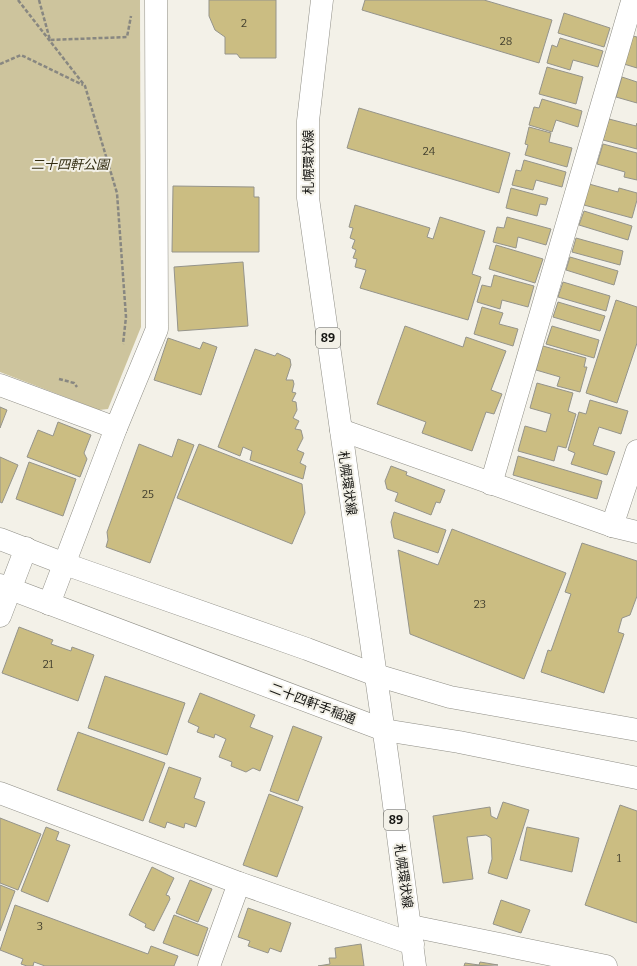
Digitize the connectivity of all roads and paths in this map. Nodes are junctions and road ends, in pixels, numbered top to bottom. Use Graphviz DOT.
graph roads {
  1 [pos="18,0"];
  2 [pos="39,0"];
  3 [pos="156,0"];
  4 [pos="322,0"];
  5 [pos="629,4"];
  6 [pos="131,15"];
  7 [pos="50,40"];
  8 [pos="0,64"];
  9 [pos="85,86"];
  10 [pos="123,348"];
  11 [pos="0,385"];
  12 [pos="116,428"];
  13 [pos="340,430"];
  14 [pos="637,451"];
  15 [pos="491,484"];
  16 [pos="612,526"];
  17 [pos="637,532"];
  18 [pos="0,539"];
  19 [pos="26,548"];
  20 [pos="65,564"];
  21 [pos="5,587"];
  22 [pos="49,604"];
  23 [pos="0,616"];
  24 [pos="376,675"];
  25 [pos="384,730"];
  26 [pos="637,730"];
  27 [pos="637,778"];
  28 [pos="0,793"];
  29 [pos="239,883"];
  30 [pos="412,935"];
  31 [pos="209,966"];
  32 [pos="415,966"];
  33 [pos="606,966"];
  1 -- 7 [label="path"];
  2 -- 7 [label="path"];
  3 -- 12 [label="street"];
  4 -- 13 [label="street, 札幌環状線 / 89"];
  5 -- 15 [label="street"];
  6 -- 7 [label="path"];
  7 -- 9 [label="path"];
  8 -- 9 [label="path"];
  9 -- 10 [label="path"];
  11 -- 12 [label="street"];
  12 -- 20 [label="street"];
  13 -- 15 [label="street"];
  13 -- 24 [label="street, 札幌環状線 / 89"];
  14 -- 16 [label="street"];
  15 -- 16 [label="street"];
  16 -- 17 [label="street"];
  18 -- 19 [label="street"];
  19 -- 20 [label="street"];
  19 -- 21 [label="street"];
  20 -- 22 [label="street"];
  20 -- 24 [label="street"];
  21 -- 22 [label="street, 二十四軒手稲通"];
  21 -- 23 [label="street"];
  22 -- 25 [label="street, 二十四軒手稲通"];
  24 -- 25 [label="street, 札幌環状線 / 89"];
  24 -- 26 [label="street"];
  25 -- 27 [label="street, 二十四軒手稲通"];
  25 -- 30 [label="street, 札幌環状線 / 89"];
  28 -- 29 [label="street"];
  29 -- 30 [label="street"];
  29 -- 31 [label="street"];
  30 -- 32 [label="street, 札幌環状線 / 89"];
  30 -- 33 [label="street"];
}
